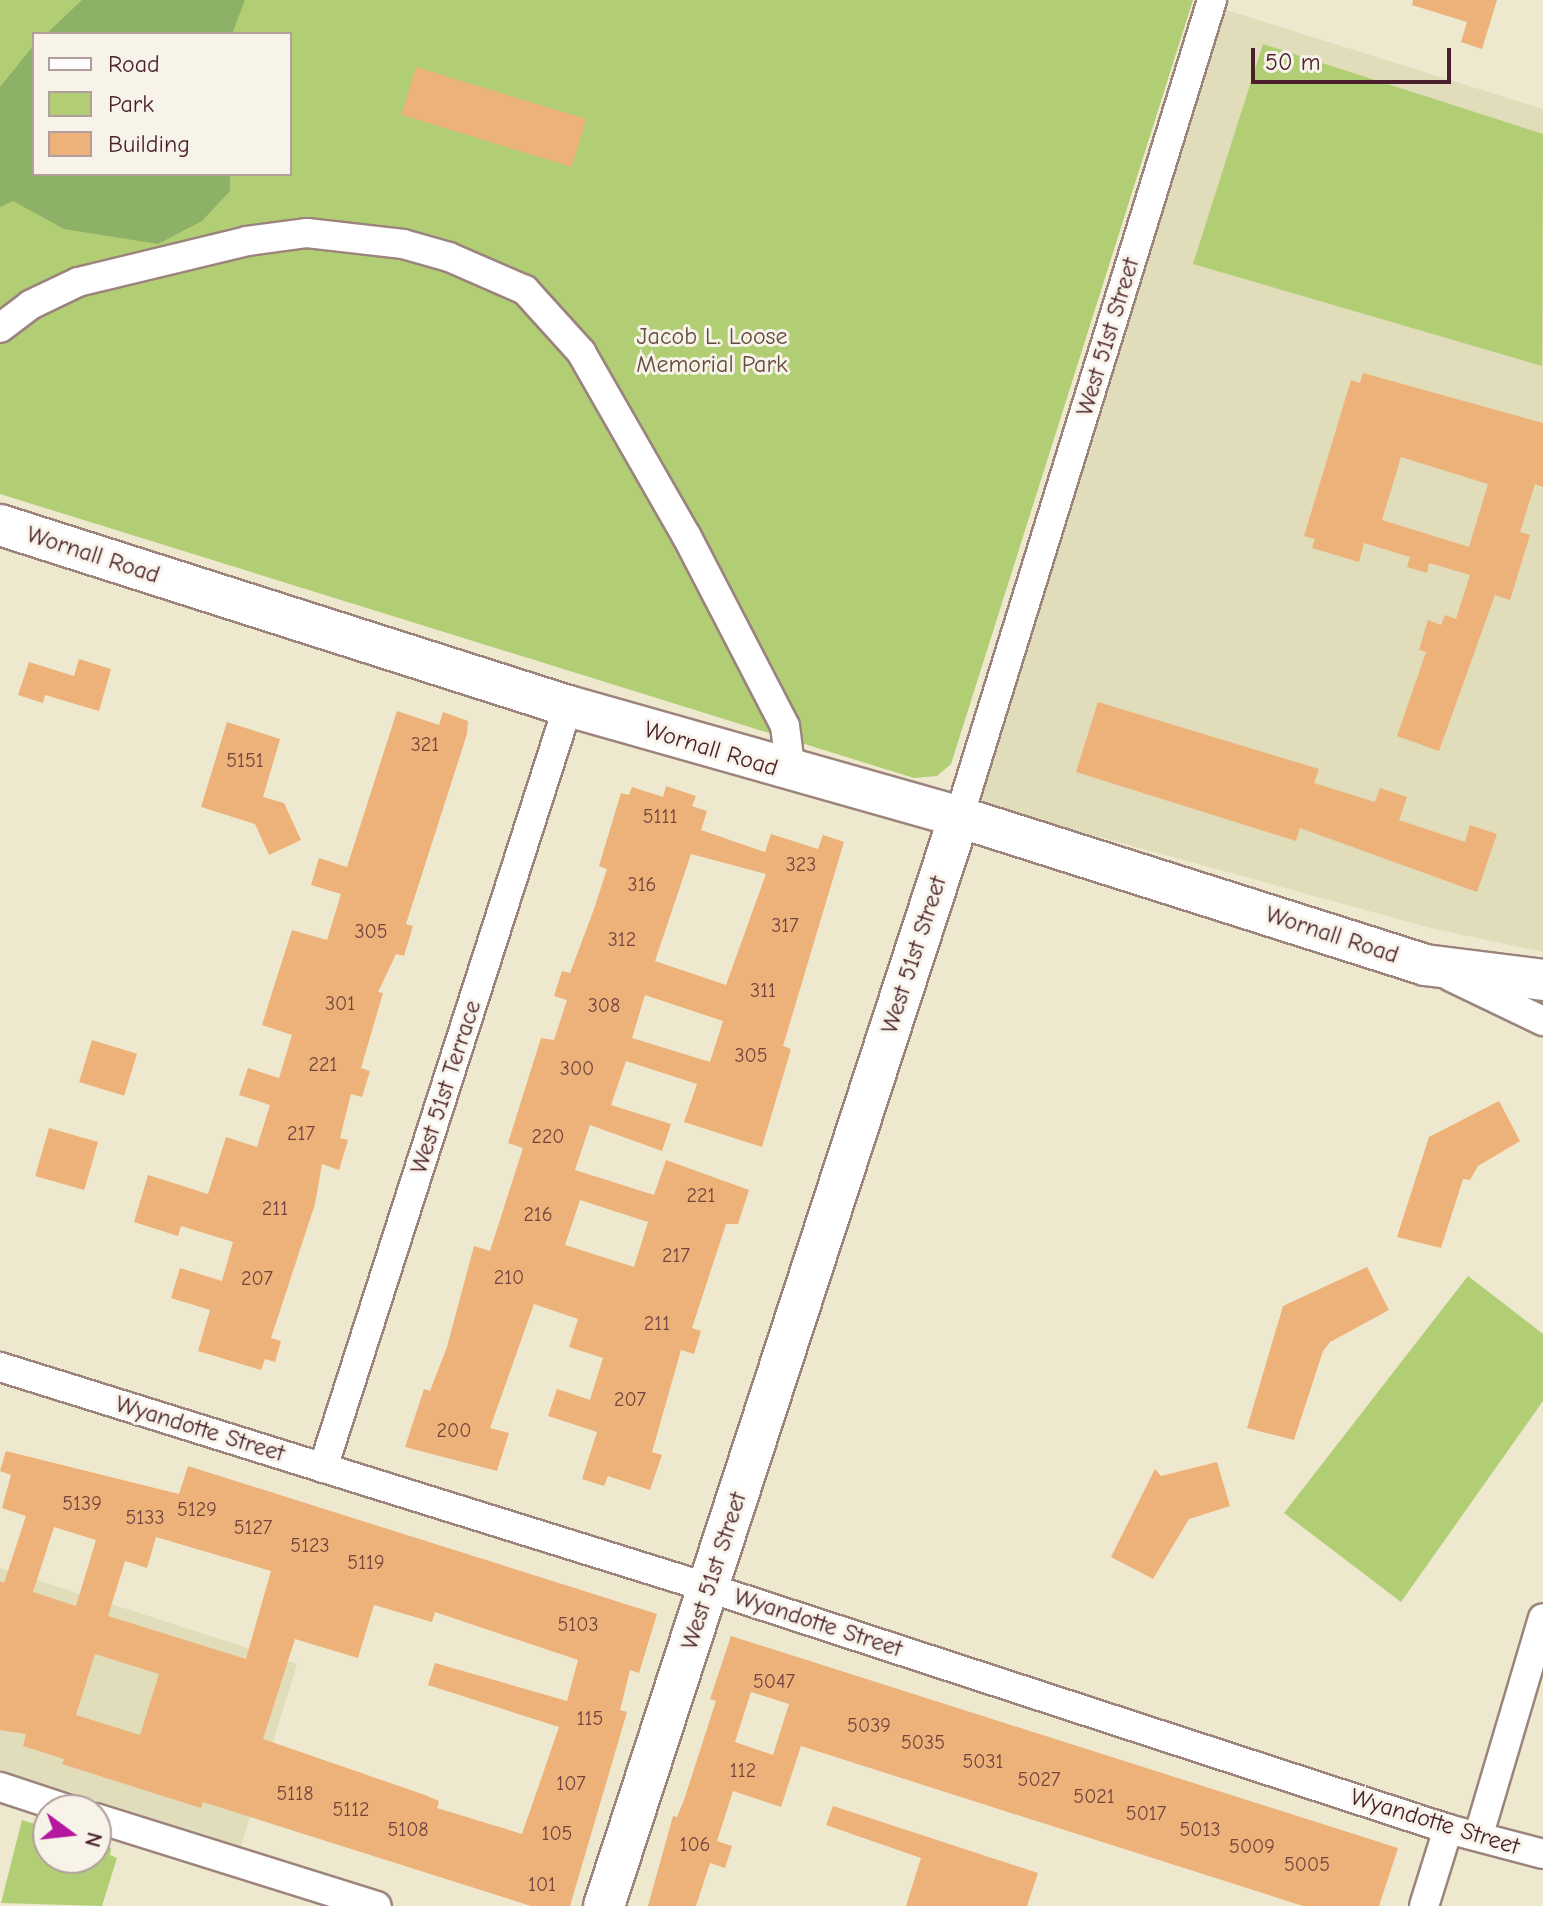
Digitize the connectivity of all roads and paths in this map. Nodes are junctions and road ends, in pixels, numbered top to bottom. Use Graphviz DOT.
graph roads {
  1 [pos="1212,0"];
  2 [pos="0,328"];
  3 [pos="0,525"];
  4 [pos="568,706"];
  5 [pos="791,773"];
  6 [pos="959,817"];
  7 [pos="1425,965"];
  8 [pos="1543,980"];
  9 [pos="1543,1021"];
  10 [pos="0,1367"];
  11 [pos="323,1468"];
  12 [pos="709,1588"];
  13 [pos="1543,1618"];
  14 [pos="0,1787"];
  15 [pos="32,1798"];
  16 [pos="112,1823"];
  17 [pos="1448,1829"];
  18 [pos="1479,1834"];
  19 [pos="1543,1854"];
  20 [pos="377,1906"];
  21 [pos="604,1906"];
  22 [pos="1424,1906"];
  1 -- 6 [label="street, West 51st Street"];
  2 -- 5 [label="street"];
  3 -- 4 [label="main road, Wornall Road"];
  4 -- 5 [label="main road, Wornall Road"];
  4 -- 11 [label="street, West 51st Terrace"];
  5 -- 6 [label="main road, Wornall Road"];
  6 -- 7 [label="main road, Wornall Road"];
  6 -- 12 [label="main road, West 51st Street"];
  7 -- 8 [label="main road, Wornall Road"];
  7 -- 9 [label="street, Wornall Road"];
  10 -- 11 [label="street, Wyandotte Street"];
  11 -- 12 [label="street, Wyandotte Street"];
  12 -- 17 [label="street, Wyandotte Street"];
  12 -- 21 [label="main road, West 51st Street"];
  13 -- 18 [label="street"];
  14 -- 15 [label="street"];
  16 -- 20 [label="street"];
  17 -- 18 [label="street, Wyandotte Street"];
  17 -- 22 [label="street"];
  18 -- 19 [label="street, Wyandotte Street"];
}
